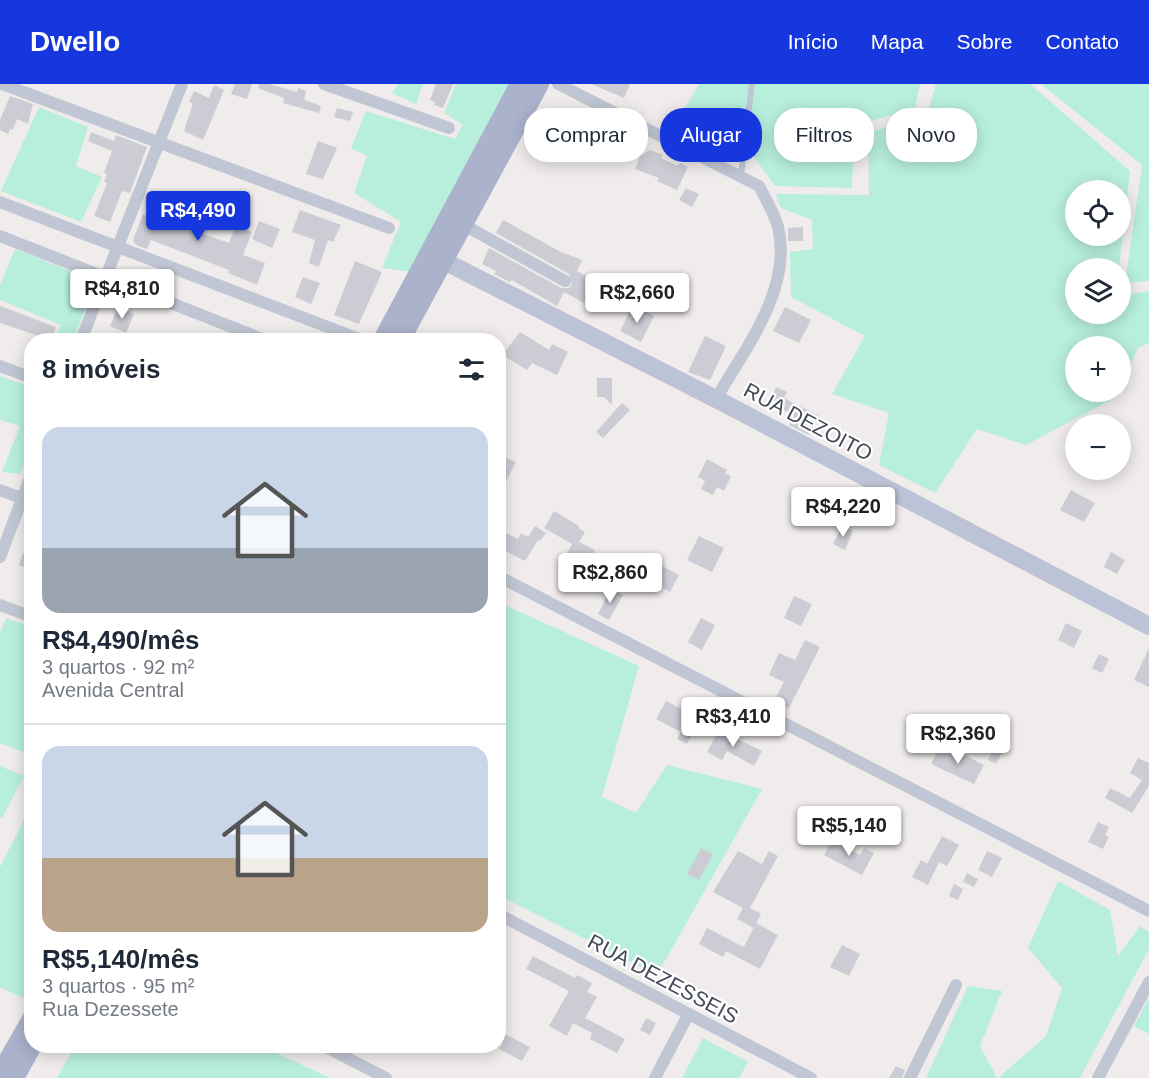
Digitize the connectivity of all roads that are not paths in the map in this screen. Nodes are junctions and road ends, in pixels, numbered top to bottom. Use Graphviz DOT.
graph roads {
  1 [pos="2,84"];
  2 [pos="182,84"];
  3 [pos="324,84"];
  4 [pos="520,84"];
  5 [pos="539,84"];
  6 [pos="558,84"];
  7 [pos="752,84"];
  8 [pos="449,128"];
  9 [pos="158,143"];
  10 [pos="741,176"];
  11 [pos="0,202"];
  12 [pos="464,225"];
  13 [pos="389,228"];
  14 [pos="0,236"];
  15 [pos="118,247"];
  16 [pos="444,261"];
  17 [pos="106,277"];
  18 [pos="565,281"];
  19 [pos="84,333"];
  20 [pos="247,333"];
  21 [pos="344,333"];
  22 [pos="387,333"];
  23 [pos="404,333"];
  24 [pos="0,366"];
  25 [pos="24,375"];
  26 [pos="716,399"];
  27 [pos="0,490"];
  28 [pos="24,499"];
  29 [pos="24,506"];
  30 [pos="0,557"];
  31 [pos="506,580"];
  32 [pos="0,605"];
  33 [pos="24,614"];
  34 [pos="1149,627"];
  35 [pos="1149,911"];
  36 [pos="506,918"];
  37 [pos="1149,982"];
  38 [pos="956,985"];
  39 [pos="688,1015"];
  40 [pos="24,1033"];
  41 [pos="28,1053"];
  42 [pos="338,1053"];
  43 [pos="0,1075"];
  44 [pos="14,1078"];
  45 [pos="386,1078"];
  46 [pos="655,1078"];
  47 [pos="811,1078"];
  48 [pos="910,1078"];
  49 [pos="1098,1078"];
  1 -- 9 [label="street"];
  2 -- 9 [label="street"];
  3 -- 8 [label="street"];
  4 -- 22 [label="main road"];
  5 -- 12 [label="main road"];
  6 -- 10 [label="street"];
  7 -- 10 [label="lane"];
  9 -- 13 [label="street"];
  9 -- 15 [label="street"];
  10 -- 26 [label="street"];
  11 -- 15 [label="street"];
  12 -- 16 [label="main road"];
  12 -- 18 [label="street"];
  14 -- 17 [label="street"];
  15 -- 17 [label="street"];
  15 -- 21 [label="street"];
  16 -- 23 [label="main road"];
  16 -- 26 [label="main road, RUA DEZOITO"];
  17 -- 19 [label="street"];
  17 -- 20 [label="street"];
  24 -- 25 [label="street"];
  26 -- 34 [label="main road, RUA DEZOITO"];
  27 -- 28 [label="street"];
  29 -- 30 [label="street"];
  31 -- 35 [label="street"];
  32 -- 33 [label="street"];
  36 -- 39 [label="street, RUA DEZESSEIS"];
  37 -- 49 [label="street"];
  38 -- 48 [label="street"];
  39 -- 46 [label="street"];
  39 -- 47 [label="street, RUA DEZESSEIS"];
  40 -- 43 [label="main road"];
  41 -- 44 [label="main road"];
  42 -- 45 [label="street"];
}
